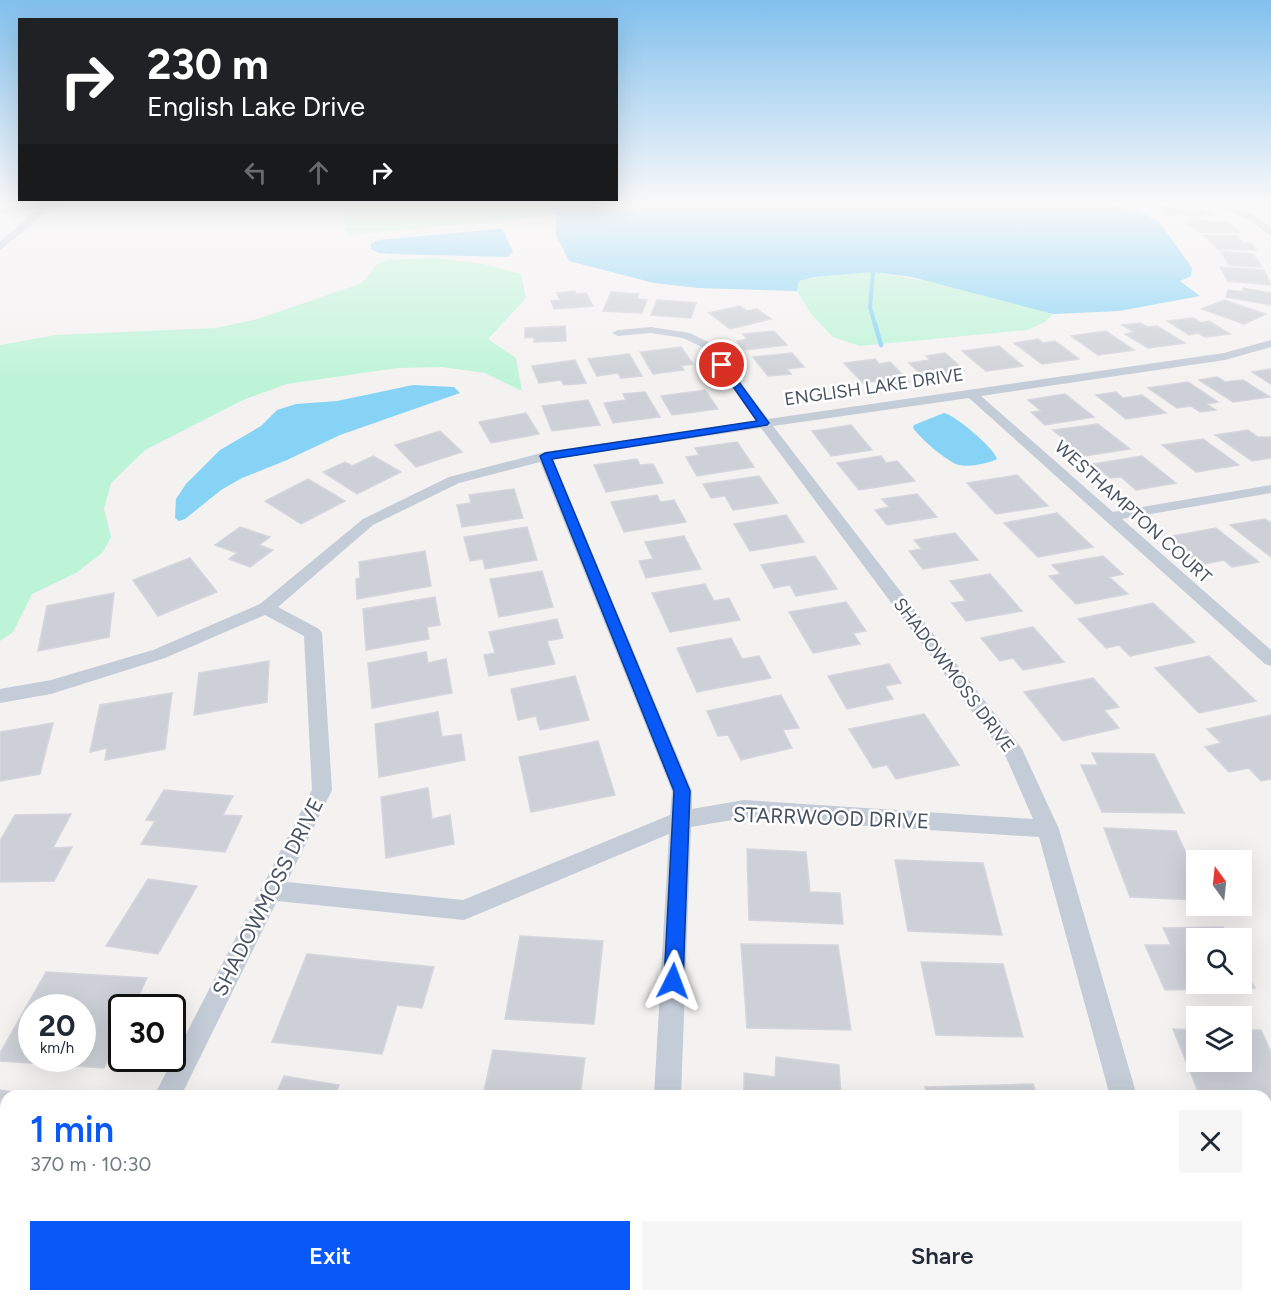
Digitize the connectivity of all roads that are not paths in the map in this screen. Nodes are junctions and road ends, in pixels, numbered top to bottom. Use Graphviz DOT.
graph roads {
  1 [pos="618,333"];
  2 [pos="1271,343"];
  3 [pos="970,393"];
  4 [pos="764,423"];
  5 [pos="545,456"];
  6 [pos="1271,489"];
  7 [pos="1108,517"];
  8 [pos="266,608"];
  9 [pos="1271,660"];
  10 [pos="0,696"];
  11 [pos="681,820"];
  12 [pos="1048,829"];
  13 [pos="273,891"];
  14 [pos="170,1090"];
  15 [pos="668,1090"];
  16 [pos="1122,1090"];
  1 -- 4 [label="street, SHADOWMOSS DRIVE"];
  2 -- 3 [label="street, ENGLISH LAKE DRIVE"];
  3 -- 4 [label="street, ENGLISH LAKE DRIVE"];
  3 -- 7 [label="street, WESTHAMPTON COURT"];
  4 -- 5 [label="street, ENGLISH LAKE DRIVE"];
  4 -- 12 [label="street, SHADOWMOSS DRIVE"];
  5 -- 8 [label="street, ENGLISH LAKE DRIVE"];
  5 -- 11 [label="street"];
  6 -- 7 [label="street"];
  7 -- 9 [label="street, WESTHAMPTON COURT"];
  8 -- 10 [label="street, ENGLISH LAKE DRIVE"];
  8 -- 13 [label="street, SHADOWMOSS DRIVE"];
  11 -- 12 [label="street, STARRWOOD DRIVE"];
  11 -- 13 [label="street, STARRWOOD DRIVE"];
  11 -- 15 [label="street"];
  12 -- 16 [label="street, SHADOWMOSS DRIVE"];
  13 -- 14 [label="street, SHADOWMOSS DRIVE"];
}
